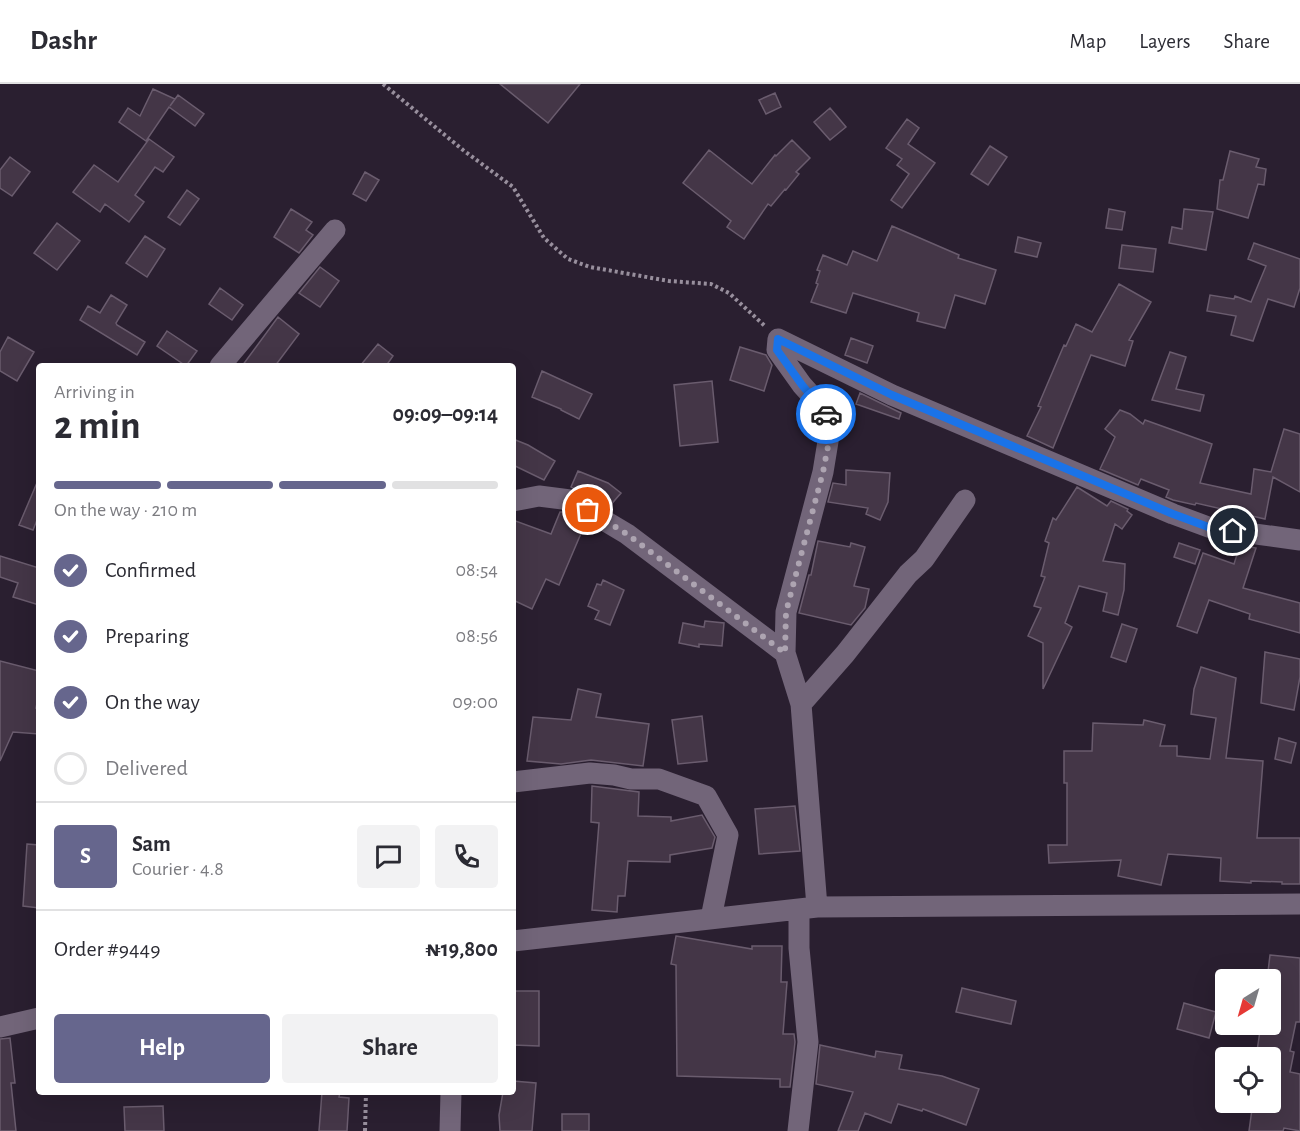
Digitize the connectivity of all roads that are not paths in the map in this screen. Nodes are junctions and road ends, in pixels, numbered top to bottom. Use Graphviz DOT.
graph roads {
  1 [pos="334,230"];
  2 [pos="223,363"];
  3 [pos="516,500"];
  4 [pos="965,500"];
  5 [pos="1300,540"];
  6 [pos="785,653"];
  7 [pos="801,704"];
  8 [pos="516,782"];
  9 [pos="1300,904"];
  10 [pos="808,908"];
  11 [pos="711,918"];
  12 [pos="516,941"];
  13 [pos="36,1019"];
  14 [pos="0,1027"];
  15 [pos="451,1095"];
  16 [pos="450,1131"];
  17 [pos="798,1131"];
  1 -- 2 [label="street"];
  3 -- 6 [label="street"];
  4 -- 7 [label="street"];
  5 -- 6 [label="street"];
  6 -- 7 [label="street"];
  7 -- 10 [label="street"];
  8 -- 11 [label="street"];
  9 -- 10 [label="street"];
  10 -- 11 [label="street"];
  10 -- 17 [label="street"];
  11 -- 12 [label="street"];
  13 -- 14 [label="street"];
  15 -- 16 [label="street"];
}
